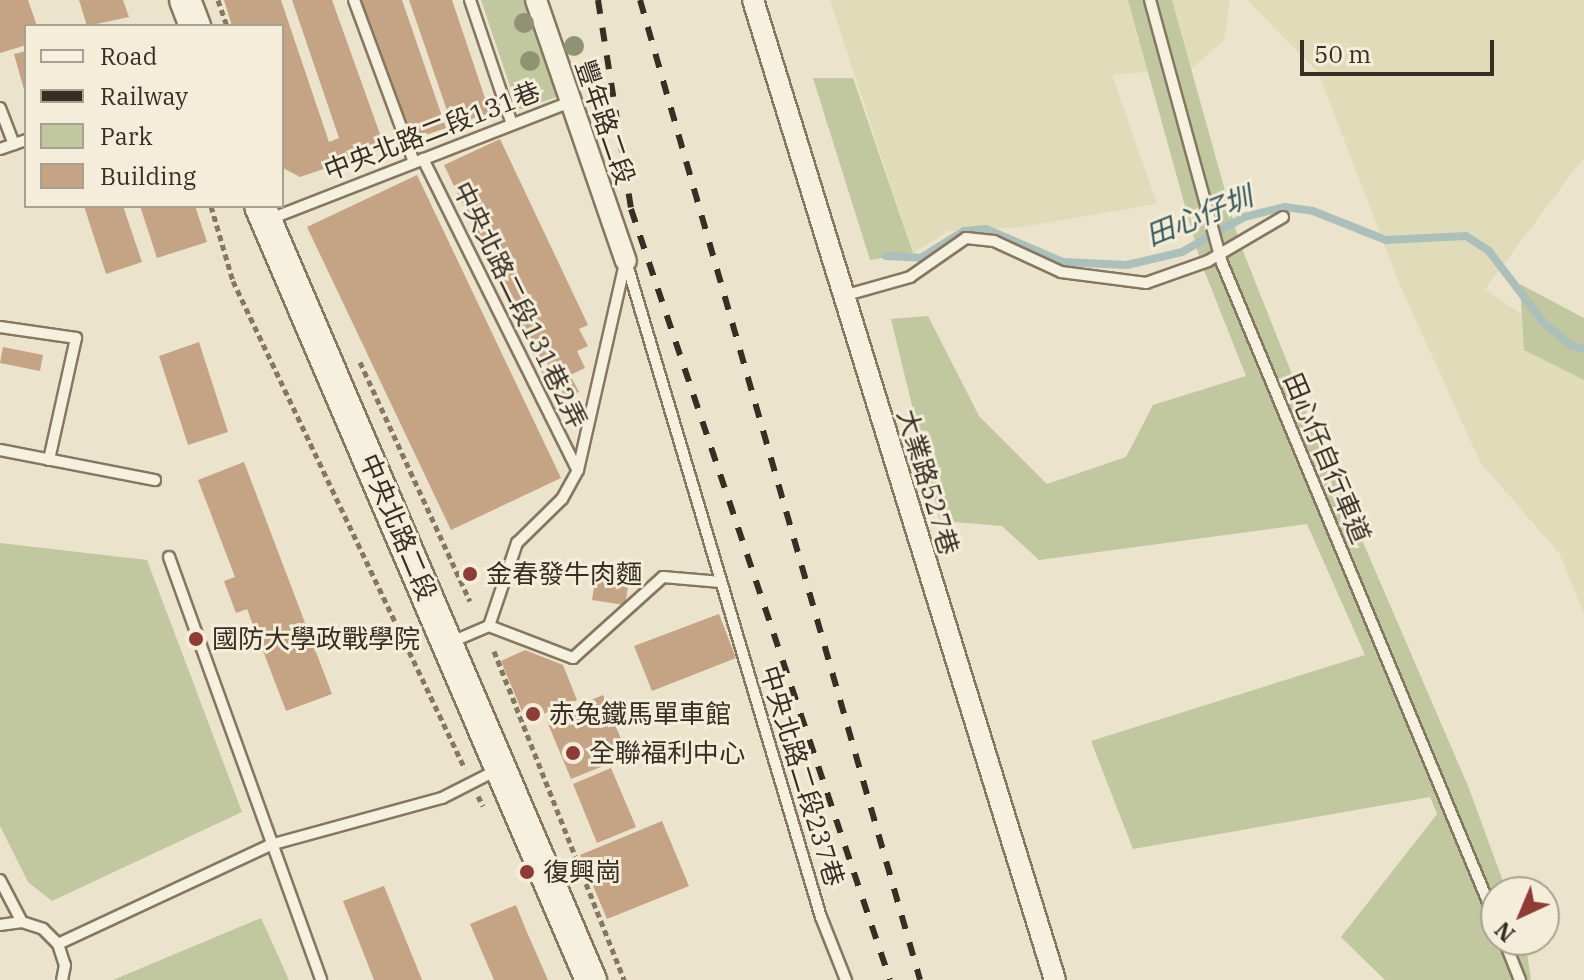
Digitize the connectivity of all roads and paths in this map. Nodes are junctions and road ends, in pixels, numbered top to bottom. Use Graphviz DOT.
graph roads {
  1 [pos="185,0"];
  2 [pos="218,0"];
  3 [pos="354,0"];
  4 [pos="470,0"];
  5 [pos="536,0"];
  6 [pos="753,0"];
  7 [pos="1150,0"];
  8 [pos="194,24"];
  9 [pos="226,24"];
  10 [pos="570,102"];
  11 [pos="0,108"];
  12 [pos="512,124"];
  13 [pos="24,141"];
  14 [pos="14,144"];
  15 [pos="0,149"];
  16 [pos="418,161"];
  17 [pos="284,206"];
  18 [pos="212,208"];
  19 [pos="262,213"];
  20 [pos="1283,217"];
  21 [pos="1220,254"];
  22 [pos="626,261"];
  23 [pos="843,296"];
  24 [pos="0,327"];
  25 [pos="352,346"];
  26 [pos="0,450"];
  27 [pos="49,460"];
  28 [pos="578,470"];
  29 [pos="155,480"];
  30 [pos="169,557"];
  31 [pos="721,582"];
  32 [pos="470,601"];
  33 [pos="489,626"];
  34 [pos="448,644"];
  35 [pos="494,651"];
  36 [pos="503,768"];
  37 [pos="471,782"];
  38 [pos="483,806"];
  39 [pos="270,845"];
  40 [pos="0,880"];
  41 [pos="1480,882"];
  42 [pos="22,922"];
  43 [pos="0,925"];
  44 [pos="58,944"];
  45 [pos="1510,956"];
  46 [pos="62,980"];
  47 [pos="321,980"];
  48 [pos="591,980"];
  49 [pos="624,980"];
  50 [pos="846,980"];
  51 [pos="1055,980"];
  52 [pos="1520,980"];
  1 -- 8 [label="street"];
  2 -- 9 [label="path"];
  3 -- 16 [label="lane, 中央北路二段131巷2弄"];
  4 -- 12 [label="lane"];
  5 -- 10 [label="street, 豐年路二段"];
  6 -- 23 [label="street, 大業路527巷"];
  7 -- 21 [label="lane, 田心仔自行車道"];
  10 -- 12 [label="lane, 中央北路二段131巷"];
  10 -- 22 [label="street, 豐年路二段"];
  11 -- 14 [label="lane"];
  12 -- 16 [label="lane, 中央北路二段131巷"];
  13 -- 14 [label="lane"];
  14 -- 15 [label="lane"];
  16 -- 17 [label="lane, 中央北路二段131巷"];
  16 -- 28 [label="lane, 中央北路二段131巷2弄"];
  18 -- 37 [label="path"];
  19 -- 34 [label="street, 中央北路二段"];
  20 -- 21 [label="lane"];
  21 -- 23 [label="lane"];
  21 -- 41 [label="lane, 田心仔自行車道"];
  22 -- 28 [label="lane"];
  22 -- 31 [label="lane, 中央北路二段237巷"];
  23 -- 51 [label="street, 大業路527巷"];
  24 -- 27 [label="lane"];
  25 -- 32 [label="path"];
  26 -- 27 [label="lane"];
  27 -- 29 [label="lane"];
  28 -- 33 [label="lane"];
  30 -- 39 [label="lane"];
  31 -- 33 [label="lane"];
  31 -- 50 [label="lane, 中央北路二段237巷"];
  33 -- 34 [label="lane"];
  34 -- 36 [label="street, 中央北路二段"];
  35 -- 49 [label="path"];
  36 -- 37 [label="lane"];
  36 -- 48 [label="street, 中央北路二段"];
  37 -- 38 [label="path"];
  37 -- 39 [label="lane"];
  39 -- 44 [label="lane"];
  39 -- 47 [label="lane"];
  40 -- 42 [label="lane"];
  42 -- 43 [label="lane"];
  42 -- 44 [label="lane"];
  44 -- 46 [label="lane"];
  45 -- 52 [label="lane"];
}
